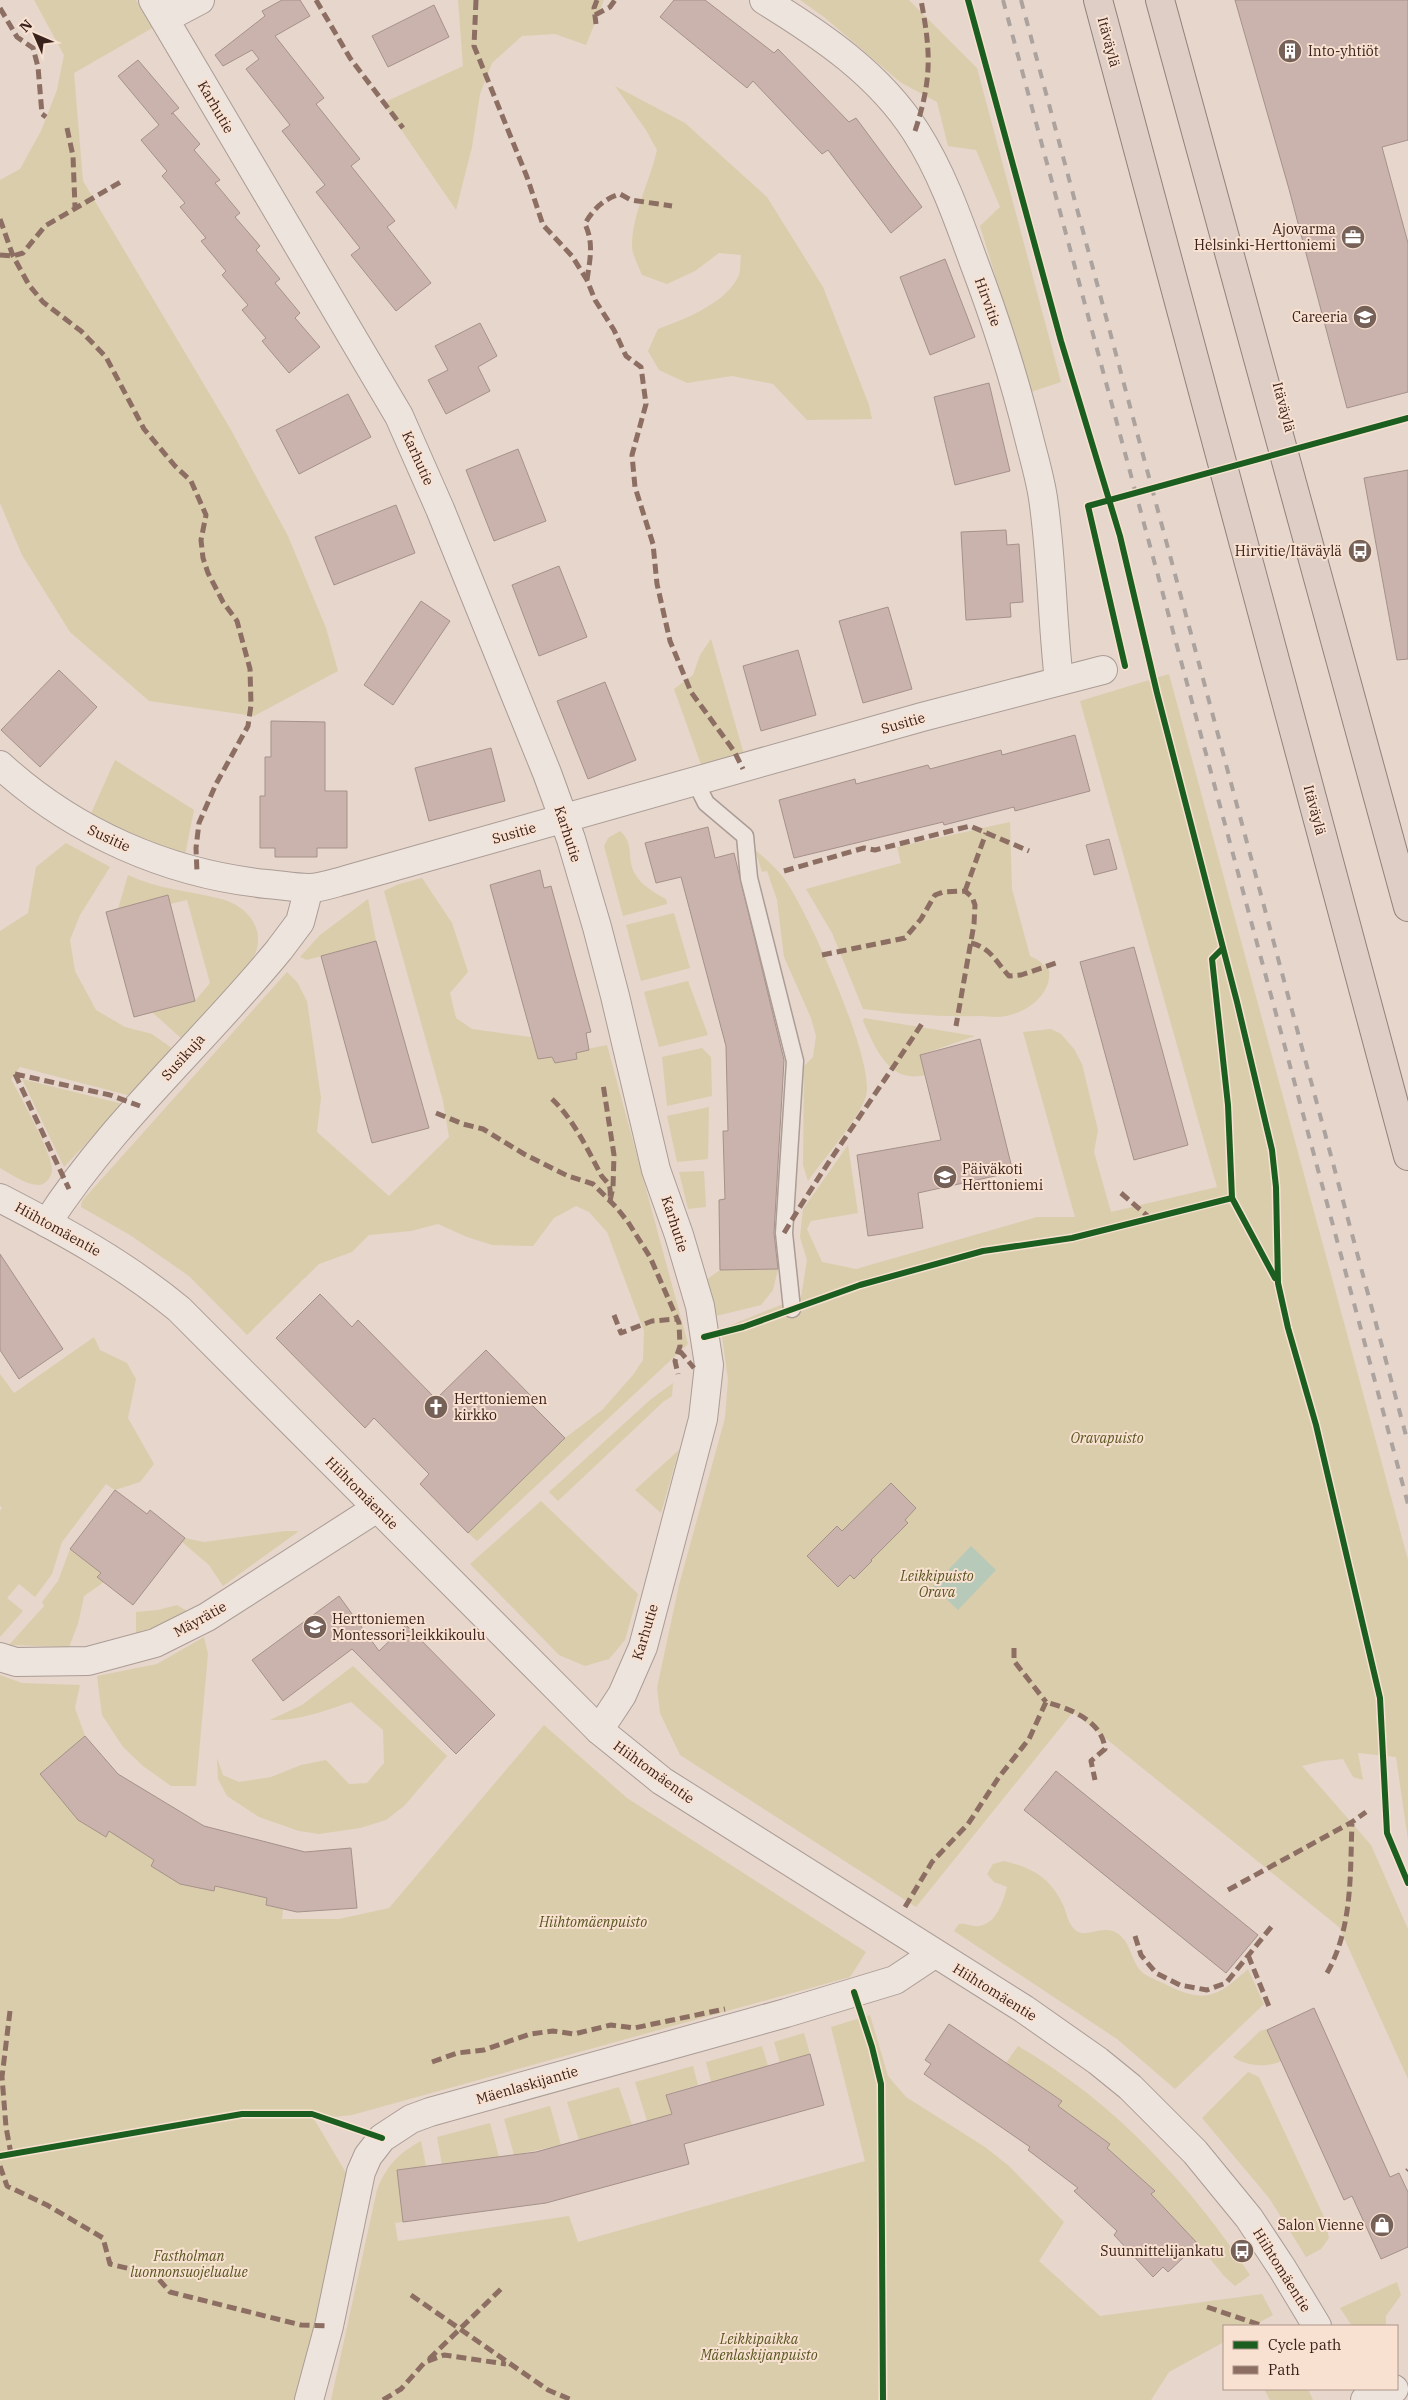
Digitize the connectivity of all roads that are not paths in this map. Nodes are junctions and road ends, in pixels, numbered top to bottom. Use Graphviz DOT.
graph roads {
  1 [pos="200,0"];
  2 [pos="764,0"];
  3 [pos="1098,0"];
  4 [pos="1160,0"];
  5 [pos="158,10"];
  6 [pos="1103,670"];
  7 [pos="1059,681"];
  8 [pos="0,765"];
  9 [pos="696,782"];
  10 [pos="564,819"];
  11 [pos="310,888"];
  12 [pos="1408,907"];
  13 [pos="1408,1156"];
  14 [pos="0,1198"];
  15 [pos="47,1223"];
  16 [pos="792,1309"];
  17 [pos="377,1508"];
  18 [pos="0,1657"];
  19 [pos="599,1730"];
  20 [pos="934,1954"];
  21 [pos="1316,2325"];
  22 [pos="1391,2390"];
  23 [pos="310,2400"];
  24 [pos="1365,2400"];
  1 -- 5 [label="street"];
  2 -- 7 [label="street, Hirvitie"];
  3 -- 13 [label="highway, Itäväylä"];
  4 -- 12 [label="highway, Itäväylä"];
  5 -- 10 [label="street, Karhutie"];
  6 -- 7 [label="street, Susitie"];
  7 -- 9 [label="street, Susitie"];
  8 -- 11 [label="street, Susitie"];
  9 -- 10 [label="street, Susitie"];
  9 -- 16 [label="lane"];
  10 -- 11 [label="street, Susitie"];
  10 -- 19 [label="street, Karhutie"];
  11 -- 15 [label="street, Susikuja"];
  14 -- 15 [label="street, Hiihtomäentie"];
  15 -- 17 [label="street, Hiihtomäentie"];
  17 -- 18 [label="street, Mäyrätie"];
  17 -- 19 [label="street, Hiihtomäentie"];
  19 -- 20 [label="street, Hiihtomäentie"];
  20 -- 21 [label="street, Hiihtomäentie"];
  20 -- 23 [label="street, Mäenlaskijantie"];
  22 -- 24 [label="street"];
}
